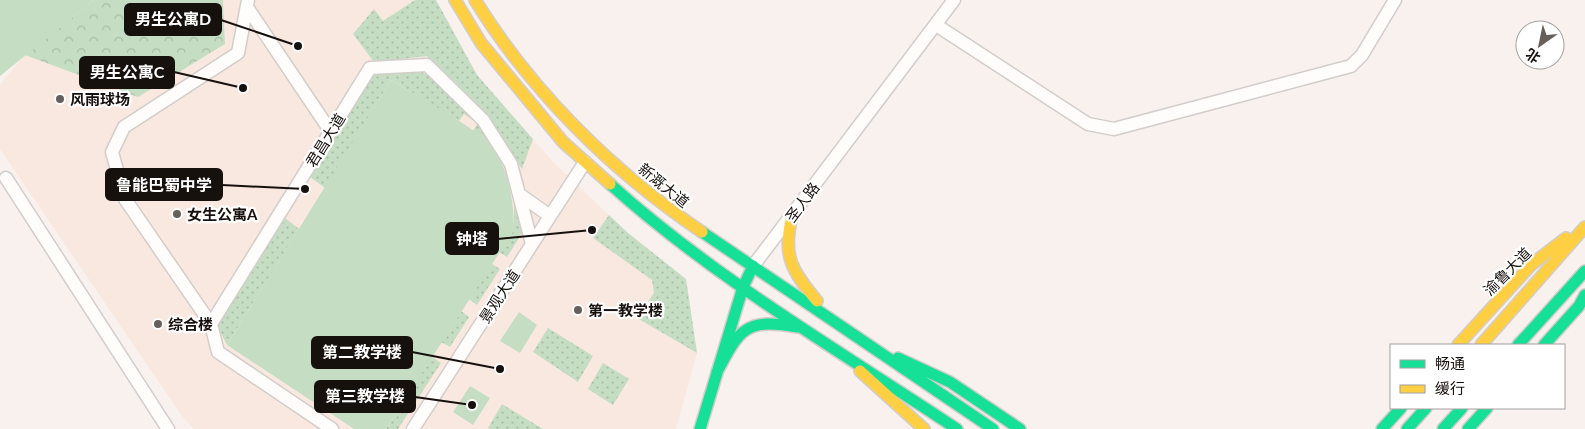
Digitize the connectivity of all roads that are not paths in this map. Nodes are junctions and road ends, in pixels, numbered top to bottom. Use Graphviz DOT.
graph roads {
  1 [pos="454,0"];
  2 [pos="475,0"];
  3 [pos="954,0"];
  4 [pos="1395,0"];
  5 [pos="247,4"];
  6 [pos="936,25"];
  7 [pos="331,132"];
  8 [pos="585,162"];
  9 [pos="6,178"];
  10 [pos="519,194"];
  11 [pos="550,216"];
  12 [pos="792,216"];
  13 [pos="1585,226"];
  14 [pos="532,244"];
  15 [pos="753,266"];
  16 [pos="1585,271"];
  17 [pos="743,287"];
  18 [pos="1585,295"];
  19 [pos="834,321"];
  20 [pos="211,324"];
  21 [pos="805,328"];
  22 [pos="1459,344"];
  23 [pos="1482,344"];
  24 [pos="1519,344"];
  25 [pos="1545,344"];
  26 [pos="834,347"];
  27 [pos="875,348"];
  28 [pos="717,372"];
  29 [pos="1401,409"];
  30 [pos="1425,409"];
  31 [pos="1461,409"];
  32 [pos="1486,409"];
  33 [pos="168,429"];
  34 [pos="332,429"];
  35 [pos="413,429"];
  36 [pos="700,429"];
  37 [pos="924,429"];
  38 [pos="957,429"];
  39 [pos="993,429"];
  40 [pos="1020,429"];
  41 [pos="1382,429"];
  42 [pos="1407,429"];
  43 [pos="1443,429"];
  44 [pos="1468,429"];
  1 -- 8 [label="main road"];
  2 -- 15 [label="main road, 新溉大道"];
  3 -- 6 [label="street, 圣人路"];
  4 -- 6 [label="street"];
  5 -- 7 [label="street"];
  5 -- 20 [label="street"];
  6 -- 12 [label="street, 圣人路"];
  7 -- 10 [label="street, 君昌大道"];
  7 -- 20 [label="street, 君昌大道"];
  8 -- 11 [label="street, 景观大道"];
  8 -- 17 [label="main road"];
  9 -- 33 [label="street"];
  10 -- 11 [label="street"];
  10 -- 14 [label="street, 君昌大道"];
  11 -- 14 [label="street, 景观大道"];
  12 -- 15 [label="street, 圣人路"];
  12 -- 19 [label="main road"];
  13 -- 22 [label="main road, 渝鲁大道"];
  13 -- 23 [label="main road, 渝鲁大道"];
  14 -- 35 [label="street, 景观大道"];
  15 -- 17 [label="main road, 圣人路"];
  15 -- 19 [label="main road, 新溉大道"];
  16 -- 24 [label="main road"];
  17 -- 21 [label="main road"];
  17 -- 28 [label="main road, 圣人路"];
  18 -- 25 [label="main road"];
  19 -- 27 [label="main road, 新溉大道"];
  20 -- 34 [label="street"];
  21 -- 26 [label="main road"];
  21 -- 28 [label="main road"];
  26 -- 37 [label="main road"];
  26 -- 38 [label="main road"];
  27 -- 39 [label="main road, 新溉大道"];
  27 -- 40 [label="main road, 新溉大道"];
  28 -- 36 [label="main road, 圣人路"];
  29 -- 41 [label="main road"];
  30 -- 42 [label="main road"];
  31 -- 43 [label="main road"];
  32 -- 44 [label="main road"];
}
